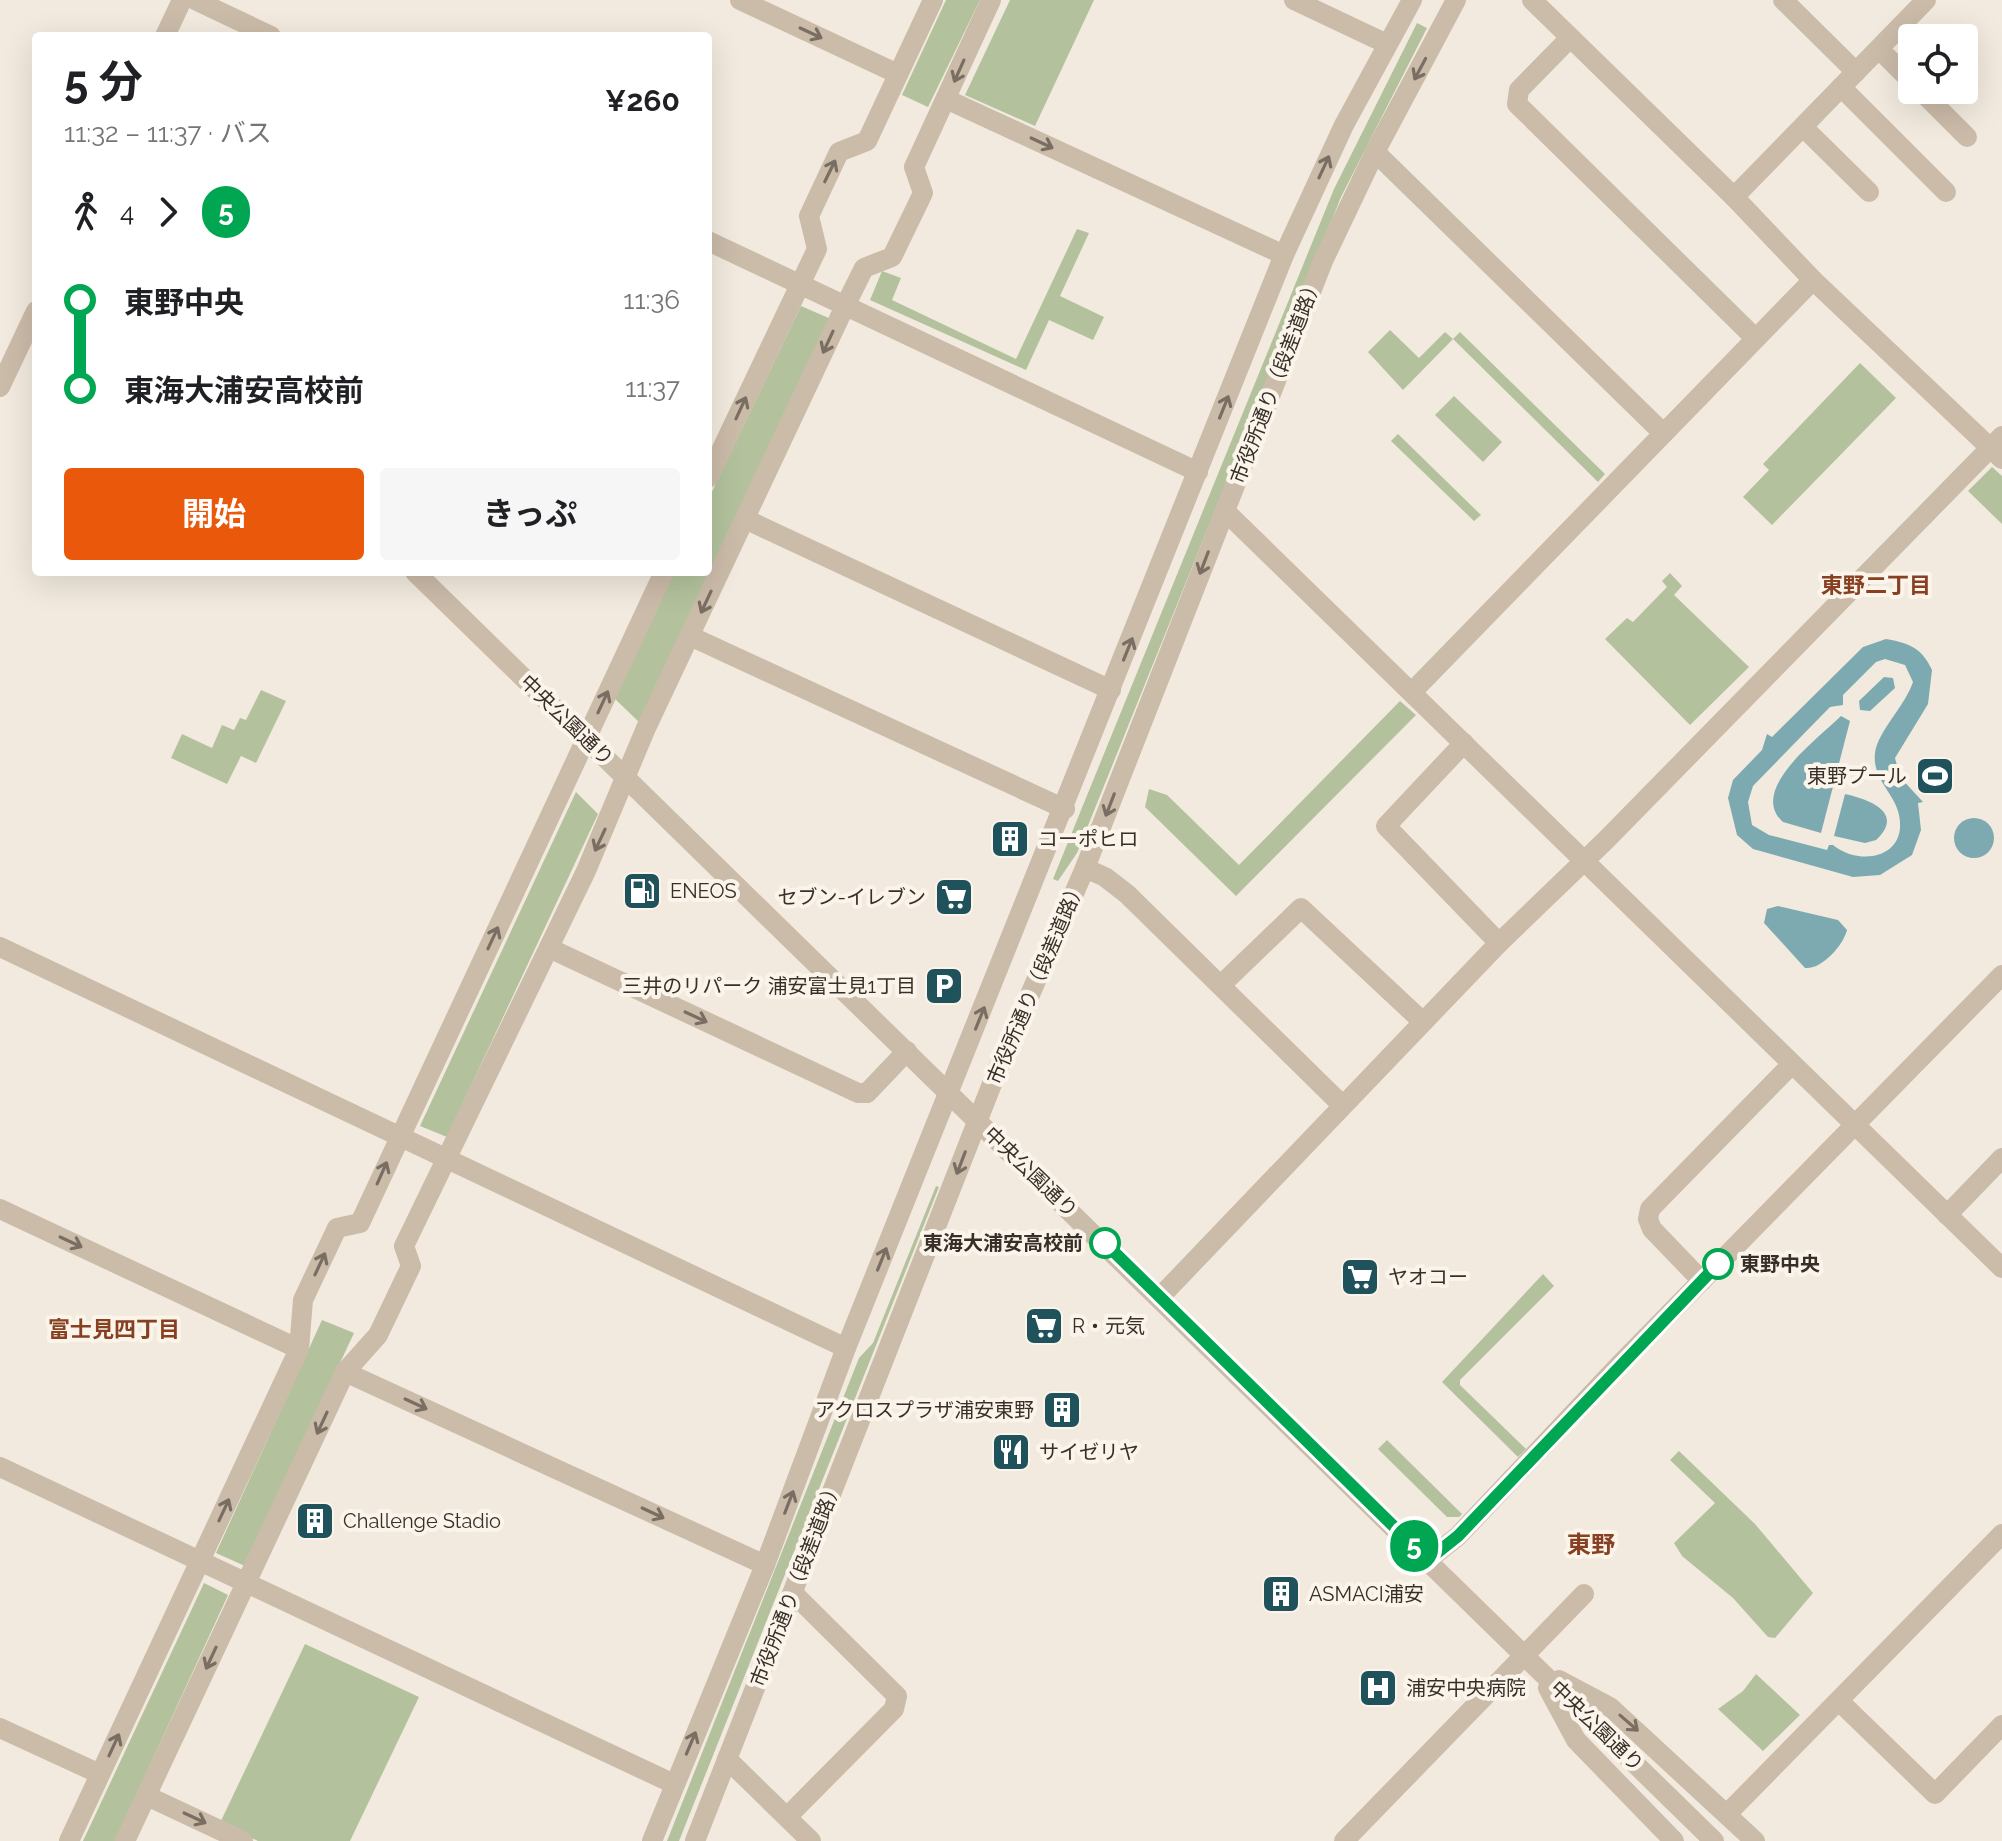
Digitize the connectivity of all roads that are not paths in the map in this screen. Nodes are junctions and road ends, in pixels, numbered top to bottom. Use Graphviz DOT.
graph roads {
  1 [pos="182,0"];
  2 [pos="195,0"];
  3 [pos="740,0"];
  4 [pos="933,0"];
  5 [pos="991,0"];
  6 [pos="1294,0"];
  7 [pos="1412,0"];
  8 [pos="1456,0"];
  9 [pos="1532,0"];
  10 [pos="1783,0"];
  11 [pos="1926,0"];
  12 [pos="167,32"];
  13 [pos="263,32"];
  14 [pos="1570,38"];
  15 [pos="1387,44"];
  16 [pos="1879,49"];
  17 [pos="1898,68"];
  18 [pos="898,74"];
  19 [pos="1848,80"];
  20 [pos="946,99"];
  21 [pos="1934,104"];
  22 [pos="1803,127"];
  23 [pos="1967,137"];
  24 [pos="1375,152"];
  25 [pos="1869,192"];
  26 [pos="1946,192"];
  27 [pos="1734,197"];
  28 [pos="712,243"];
  29 [pos="1284,255"];
  30 [pos="1813,280"];
  31 [pos="800,285"];
  32 [pos="845,306"];
  33 [pos="32,319"];
  34 [pos="1755,338"];
  35 [pos="0,387"];
  36 [pos="1662,432"];
  37 [pos="1998,448"];
  38 [pos="712,470"];
  39 [pos="1198,472"];
  40 [pos="1225,511"];
  41 [pos="745,519"];
  42 [pos="419,576"];
  43 [pos="662,576"];
  44 [pos="690,636"];
  45 [pos="1111,690"];
  46 [pos="1412,692"];
  47 [pos="586,739"];
  48 [pos="1464,743"];
  49 [pos="627,779"];
  50 [pos="1065,809"];
  51 [pos="1586,860"];
  52 [pos="1085,868"];
  53 [pos="1499,943"];
  54 [pos="0,947"];
  55 [pos="549,948"];
  56 [pos="2002,975"];
  57 [pos="1221,985"];
  58 [pos="1423,1022"];
  59 [pos="907,1051"];
  60 [pos="1792,1064"];
  61 [pos="950,1094"];
  62 [pos="1342,1105"];
  63 [pos="977,1120"];
  64 [pos="1854,1125"];
  65 [pos="399,1136"];
  66 [pos="2002,1158"];
  67 [pos="449,1160"];
  68 [pos="0,1209"];
  69 [pos="1947,1215"];
  70 [pos="2002,1268"];
  71 [pos="1702,1281"];
  72 [pos="1160,1297"];
  73 [pos="846,1348"];
  74 [pos="299,1349"];
  75 [pos="345,1372"];
  76 [pos="0,1467"];
  77 [pos="2002,1534"];
  78 [pos="1428,1560"];
  79 [pos="200,1561"];
  80 [pos="765,1565"];
  81 [pos="246,1583"];
  82 [pos="793,1593"];
  83 [pos="1584,1594"];
  84 [pos="1882,1626"];
  85 [pos="1897,1641"];
  86 [pos="1523,1654"];
  87 [pos="1538,1669"];
  88 [pos="1839,1701"];
  89 [pos="2002,1725"];
  90 [pos="0,1728"];
  91 [pos="727,1759"];
  92 [pos="100,1774"];
  93 [pos="674,1784"];
  94 [pos="147,1796"];
  95 [pos="1727,1814"];
  96 [pos="787,1817"];
  97 [pos="69,1841"];
  98 [pos="125,1841"];
  99 [pos="243,1841"];
  100 [pos="652,1841"];
  101 [pos="695,1841"];
  102 [pos="811,1841"];
  103 [pos="1344,1841"];
  104 [pos="1674,1841"];
  105 [pos="1714,1841"];
  106 [pos="1755,1841"];
  1 -- 12 [label="street"];
  2 -- 13 [label="street"];
  3 -- 18 [label="street, one-way"];
  4 -- 18 [label="street"];
  5 -- 20 [label="street, one-way"];
  6 -- 15 [label="street"];
  7 -- 15 [label="street, 市役所通り（段差道路）"];
  8 -- 24 [label="street, 市役所通り（段差道路）, one-way"];
  9 -- 14 [label="street"];
  10 -- 19 [label="street"];
  11 -- 16 [label="street"];
  14 -- 27 [label="street"];
  14 -- 34 [label="street"];
  29 -- 15 [label="street, 市役所通り（段差道路）, one-way"];
  16 -- 17 [label="street"];
  16 -- 19 [label="street"];
  31 -- 18 [label="street, one-way"];
  19 -- 22 [label="street"];
  19 -- 26 [label="street"];
  20 -- 29 [label="street, one-way"];
  20 -- 32 [label="street"];
  21 -- 23 [label="street"];
  22 -- 25 [label="street"];
  22 -- 27 [label="street"];
  24 -- 36 [label="street"];
  24 -- 40 [label="street, 市役所通り（段差道路）"];
  27 -- 30 [label="street"];
  28 -- 31 [label="street"];
  39 -- 29 [label="street, 市役所通り（段差道路）, one-way"];
  30 -- 34 [label="street"];
  30 -- 37 [label="street"];
  31 -- 32 [label="street"];
  38 -- 31 [label="street, one-way"];
  32 -- 39 [label="street"];
  32 -- 41 [label="street, one-way"];
  33 -- 35 [label="street"];
  34 -- 36 [label="street"];
  36 -- 46 [label="street"];
  37 -- 51 [label="street"];
  45 -- 39 [label="street, 市役所通り（段差道路）, one-way"];
  40 -- 46 [label="street"];
  40 -- 52 [label="street, 市役所通り（段差道路）, one-way"];
  41 -- 44 [label="street, one-way"];
  41 -- 45 [label="street"];
  42 -- 47 [label="street, 中央公園通り"];
  47 -- 43 [label="street, one-way"];
  44 -- 49 [label="street"];
  44 -- 50 [label="street"];
  45 -- 50 [label="street, 市役所通り（段差道路）"];
  46 -- 48 [label="street"];
  47 -- 49 [label="street, 中央公園通り"];
  65 -- 47 [label="street, one-way"];
  48 -- 51 [label="street"];
  48 -- 53 [label="street"];
  49 -- 55 [label="street, one-way"];
  49 -- 59 [label="street, 中央公園通り"];
  61 -- 50 [label="street, 市役所通り（段差道路）, one-way"];
  51 -- 53 [label="street"];
  51 -- 60 [label="street"];
  52 -- 57 [label="street"];
  52 -- 63 [label="street, 市役所通り（段差道路）"];
  53 -- 58 [label="street"];
  54 -- 65 [label="street"];
  55 -- 59 [label="street, one-way"];
  55 -- 67 [label="street"];
  56 -- 64 [label="street"];
  57 -- 58 [label="street"];
  57 -- 62 [label="street"];
  58 -- 62 [label="street"];
  59 -- 61 [label="street, 中央公園通り"];
  60 -- 64 [label="street"];
  60 -- 71 [label="street"];
  61 -- 63 [label="street, 中央公園通り"];
  73 -- 61 [label="street, 市役所通り（段差道路）, one-way"];
  62 -- 72 [label="street"];
  63 -- 72 [label="street, 中央公園通り"];
  63 -- 82 [label="street, 市役所通り（段差道路）, one-way"];
  64 -- 69 [label="street"];
  64 -- 71 [label="street"];
  65 -- 67 [label="street"];
  74 -- 65 [label="street, one-way"];
  66 -- 69 [label="street"];
  67 -- 73 [label="street"];
  67 -- 75 [label="street"];
  68 -- 74 [label="street, one-way"];
  69 -- 70 [label="street"];
  71 -- 78 [label="street"];
  72 -- 78 [label="street, 中央公園通り"];
  80 -- 73 [label="street, 市役所通り（段差道路）, one-way"];
  79 -- 74 [label="street, one-way"];
  75 -- 80 [label="street, one-way"];
  75 -- 81 [label="street, one-way"];
  76 -- 79 [label="street"];
  77 -- 85 [label="street"];
  78 -- 86 [label="street, 中央公園通り"];
  79 -- 81 [label="street"];
  92 -- 79 [label="street, one-way"];
  93 -- 80 [label="street, 市役所通り（段差道路）, one-way"];
  81 -- 93 [label="street"];
  81 -- 94 [label="street, one-way"];
  82 -- 91 [label="street, 市役所通り（段差道路）"];
  82 -- 96 [label="street"];
  83 -- 86 [label="street"];
  84 -- 85 [label="street"];
  85 -- 88 [label="street"];
  86 -- 87 [label="street, 中央公園通り"];
  86 -- 103 [label="street"];
  87 -- 95 [label="street, one-way"];
  87 -- 104 [label="street"];
  87 -- 105 [label="street, 中央公園通り"];
  88 -- 89 [label="street"];
  88 -- 95 [label="street"];
  90 -- 92 [label="street"];
  91 -- 96 [label="street"];
  91 -- 101 [label="street, 市役所通り（段差道路）"];
  92 -- 97 [label="street"];
  93 -- 100 [label="street, 市役所通り（段差道路）"];
  94 -- 98 [label="street"];
  94 -- 99 [label="street, one-way"];
  95 -- 106 [label="street"];
  96 -- 102 [label="street"];
}
